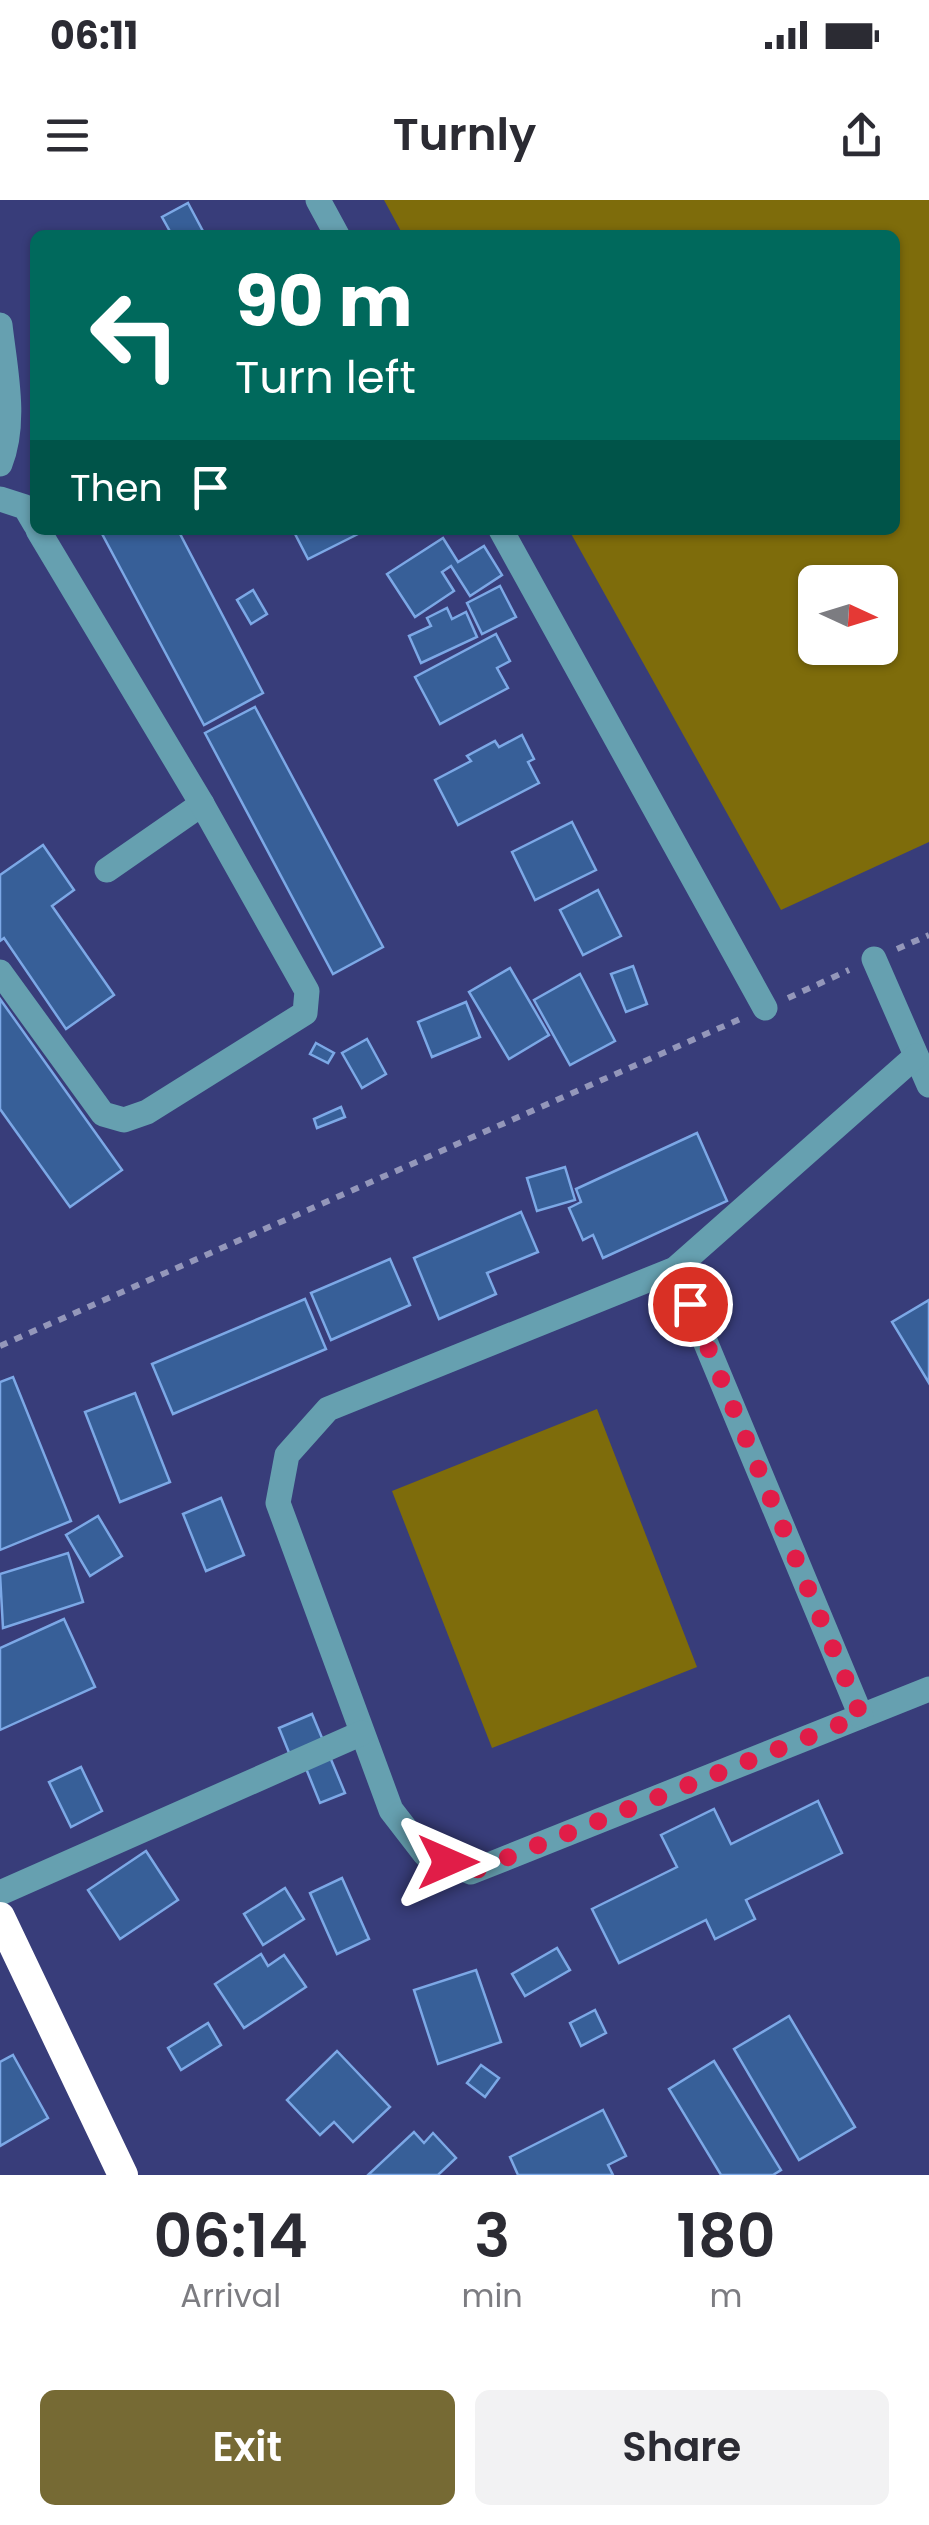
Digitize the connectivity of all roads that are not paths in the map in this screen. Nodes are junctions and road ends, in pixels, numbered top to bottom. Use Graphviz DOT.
graph roads {
  1 [pos="318,200"];
  2 [pos="334,230"];
  3 [pos="0,325"];
  4 [pos="0,464"];
  5 [pos="0,499"];
  6 [pos="30,515"];
  7 [pos="42,535"];
  8 [pos="503,535"];
  9 [pos="202,804"];
  10 [pos="108,870"];
  11 [pos="874,960"];
  12 [pos="0,972"];
  13 [pos="765,1008"];
  14 [pos="916,1056"];
  15 [pos="929,1085"];
  16 [pos="675,1269"];
  17 [pos="929,1689"];
  18 [pos="861,1716"];
  19 [pos="362,1733"];
  20 [pos="0,1893"];
  21 [pos="0,1918"];
  22 [pos="123,2175"];
  1 -- 2 [label="lane"];
  3 -- 4 [label="lane"];
  5 -- 6 [label="lane"];
  7 -- 9 [label="lane"];
  8 -- 13 [label="lane"];
  9 -- 10 [label="lane"];
  9 -- 12 [label="lane"];
  11 -- 14 [label="lane"];
  14 -- 15 [label="lane"];
  14 -- 16 [label="lane"];
  16 -- 18 [label="lane"];
  16 -- 19 [label="lane"];
  17 -- 18 [label="lane"];
  18 -- 19 [label="lane"];
  19 -- 20 [label="lane"];
  21 -- 22 [label="highway"];
}
